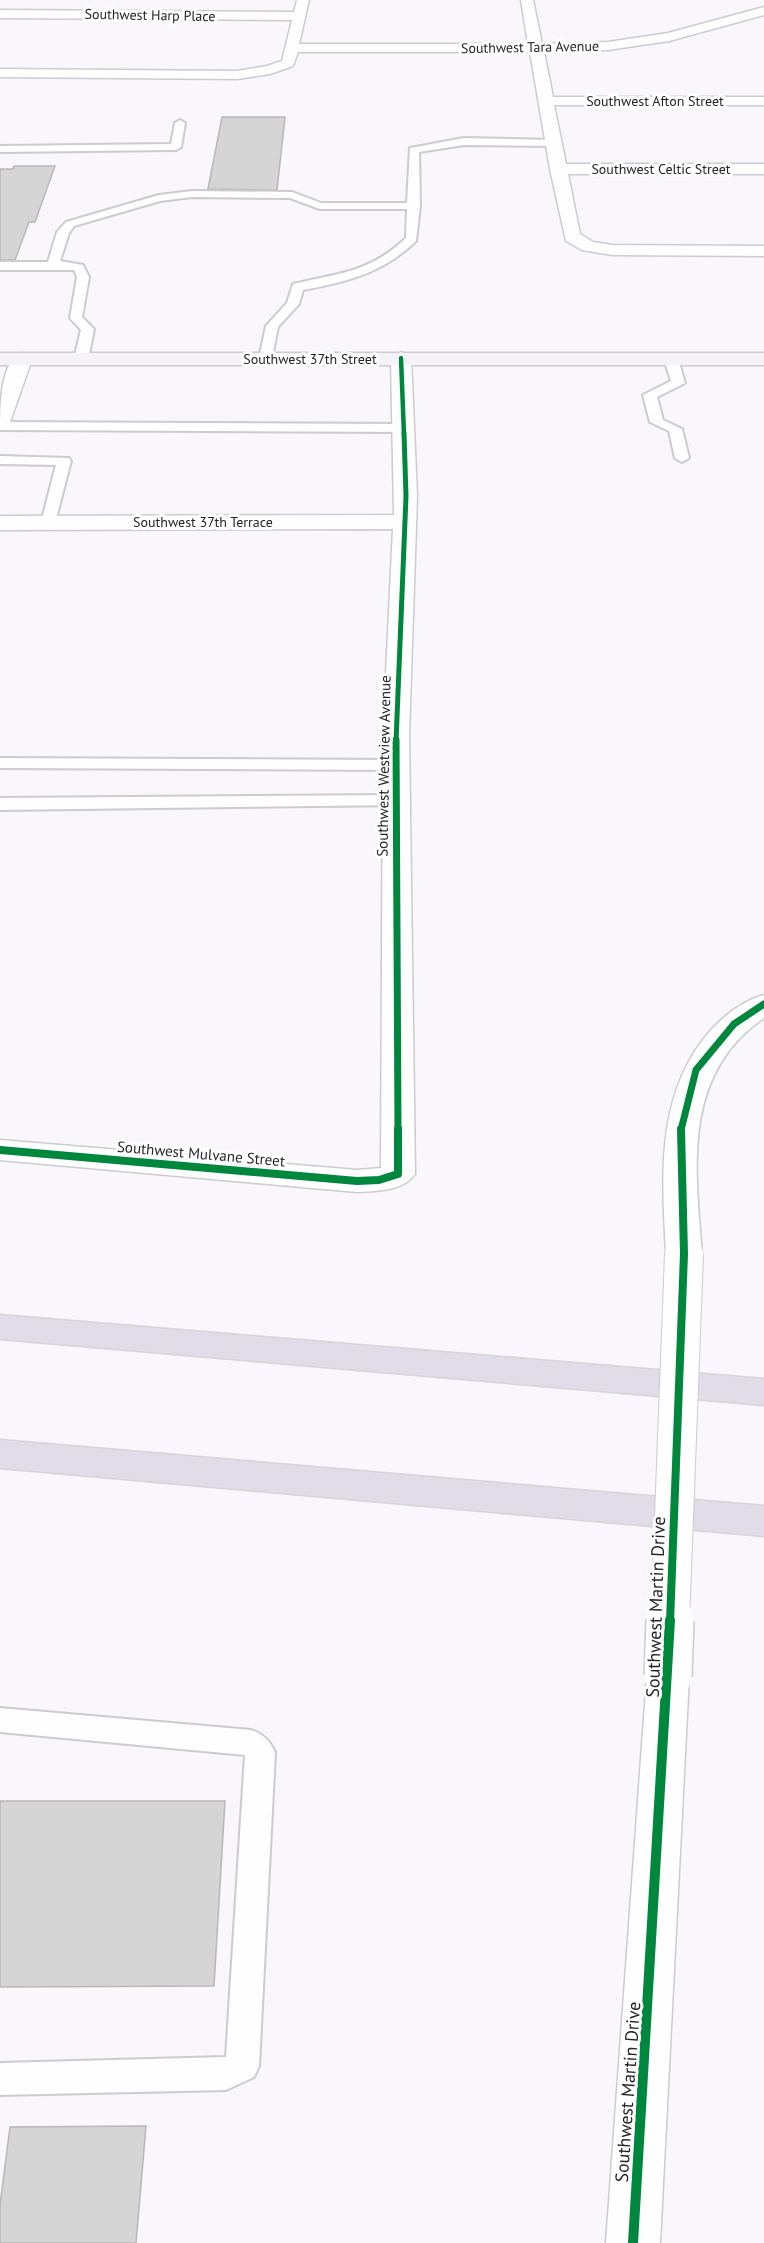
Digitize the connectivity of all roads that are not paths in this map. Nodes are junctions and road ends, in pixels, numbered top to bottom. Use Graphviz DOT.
graph roads {
  1 [pos="303,0"];
  2 [pos="527,0"];
  3 [pos="764,11"];
  4 [pos="0,14"];
  5 [pos="299,16"];
  6 [pos="291,48"];
  7 [pos="536,48"];
  8 [pos="0,73"];
  9 [pos="546,101"];
  10 [pos="764,101"];
  11 [pos="180,123"];
  12 [pos="554,143"];
  13 [pos="0,149"];
  14 [pos="558,169"];
  15 [pos="764,169"];
  16 [pos="414,206"];
  17 [pos="764,251"];
  18 [pos="53,265"];
  19 [pos="0,266"];
  20 [pos="266,358"];
  21 [pos="401,358"];
  22 [pos="0,359"];
  23 [pos="22,359"];
  24 [pos="81,359"];
  25 [pos="671,359"];
  26 [pos="764,359"];
  27 [pos="0,424"];
  28 [pos="404,428"];
  29 [pos="682,458"];
  30 [pos="0,460"];
  31 [pos="405,522"];
  32 [pos="0,523"];
  33 [pos="49,523"];
  34 [pos="0,763"];
  35 [pos="397,765"];
  36 [pos="396,801"];
  37 [pos="0,804"];
  38 [pos="764,1004"];
  39 [pos="0,1150"];
  40 [pos="398,1174"];
  41 [pos="0,1327"];
  42 [pos="764,1392"];
  43 [pos="0,1455"];
  44 [pos="753,1521"];
  45 [pos="0,1720"];
  46 [pos="0,2079"];
  47 [pos="633,2243"];
  1 -- 5 [label="street"];
  2 -- 7 [label="street"];
  3 -- 7 [label="street, Southwest Tara Avenue"];
  4 -- 5 [label="street, Southwest Harp Place"];
  5 -- 6 [label="street"];
  6 -- 7 [label="street, Southwest Tara Avenue"];
  6 -- 8 [label="street"];
  7 -- 9 [label="street"];
  9 -- 10 [label="street, Southwest Afton Street"];
  9 -- 12 [label="street"];
  11 -- 13 [label="lane"];
  12 -- 14 [label="street"];
  12 -- 16 [label="lane"];
  14 -- 15 [label="street, Southwest Celtic Street"];
  14 -- 17 [label="street"];
  16 -- 18 [label="lane"];
  16 -- 20 [label="lane"];
  18 -- 19 [label="lane"];
  18 -- 24 [label="lane"];
  20 -- 21 [label="main road, Southwest 37th Street"];
  20 -- 24 [label="main road, Southwest 37th Street"];
  21 -- 25 [label="main road, Southwest 37th Street"];
  21 -- 28 [label="street, Southwest Westview Avenue"];
  22 -- 23 [label="main road, Southwest 37th Street"];
  23 -- 24 [label="main road, Southwest 37th Street"];
  23 -- 27 [label="street"];
  25 -- 26 [label="main road, Southwest 37th Street"];
  25 -- 29 [label="lane"];
  27 -- 28 [label="lane"];
  28 -- 31 [label="street, Southwest Westview Avenue"];
  30 -- 33 [label="lane"];
  31 -- 33 [label="street, Southwest 37th Terrace"];
  31 -- 35 [label="street, Southwest Westview Avenue"];
  32 -- 33 [label="street, Southwest 37th Terrace"];
  34 -- 35 [label="lane"];
  35 -- 36 [label="street, Southwest Westview Avenue"];
  36 -- 37 [label="lane"];
  36 -- 40 [label="street, Southwest Westview Avenue"];
  38 -- 47 [label="street, Southwest Martin Drive, bridge"];
  39 -- 40 [label="street, Southwest Mulvane Street"];
  41 -- 42 [label="highway"];
  43 -- 44 [label="highway"];
  45 -- 46 [label="lane"];
}
